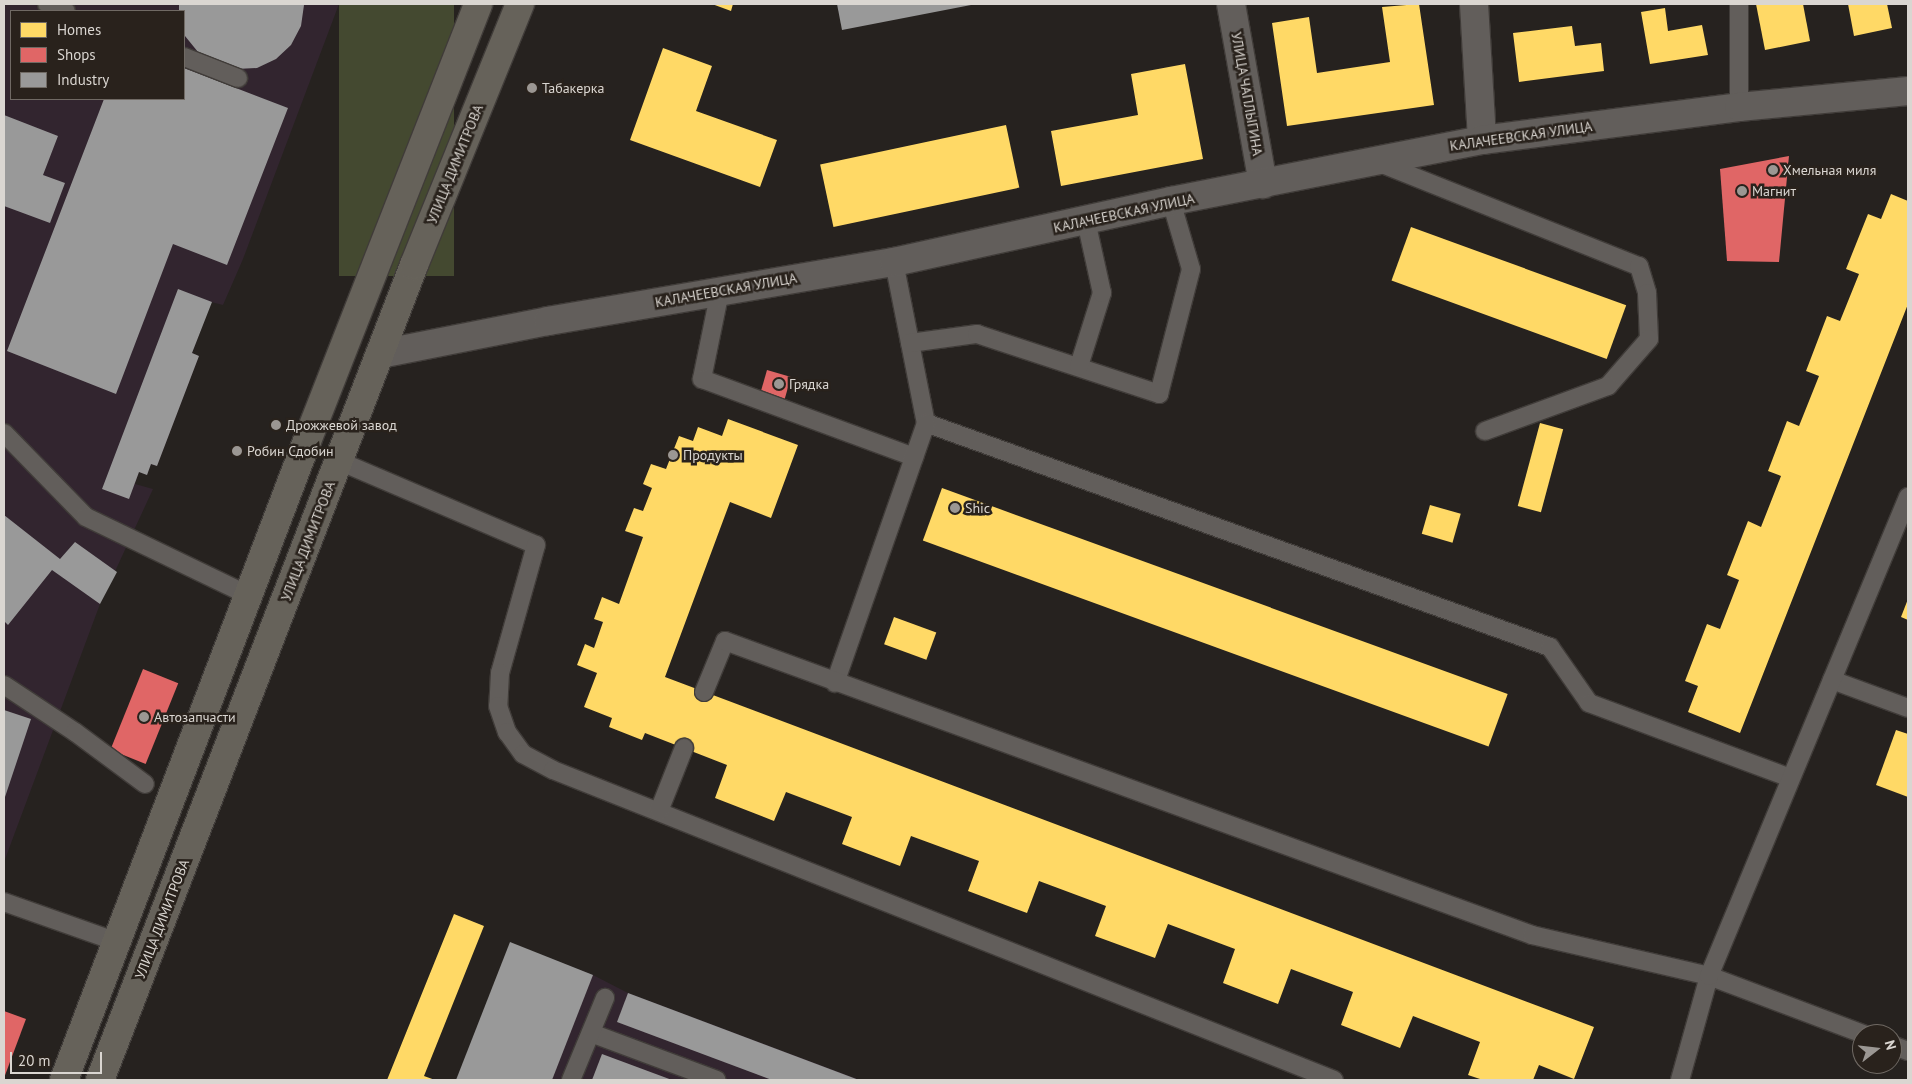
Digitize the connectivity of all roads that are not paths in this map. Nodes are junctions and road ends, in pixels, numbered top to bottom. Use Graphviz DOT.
graph roads {
  1 [pos="47,4"];
  2 [pos="478,4"];
  3 [pos="520,4"];
  4 [pos="1231,4"];
  5 [pos="1474,4"];
  6 [pos="1739,4"];
  7 [pos="63,10"];
  8 [pos="185,57"];
  9 [pos="238,78"];
  10 [pos="1908,91"];
  11 [pos="1738,107"];
  12 [pos="1482,140"];
  13 [pos="1372,160"];
  14 [pos="1263,184"];
  15 [pos="1171,201"];
  16 [pos="1086,222"];
  17 [pos="894,262"];
  18 [pos="720,291"];
  19 [pos="910,343"];
  20 [pos="344,346"];
  21 [pos="380,354"];
  22 [pos="1079,366"];
  23 [pos="926,424"];
  24 [pos="1485,431"];
  25 [pos="4,433"];
  26 [pos="914,457"];
  27 [pos="339,461"];
  28 [pos="1908,497"];
  29 [pos="1904,519"];
  30 [pos="250,596"];
  31 [pos="1832,680"];
  32 [pos="835,683"];
  33 [pos="4,684"];
  34 [pos="704,692"];
  35 [pos="1908,708"];
  36 [pos="684,748"];
  37 [pos="1791,778"];
  38 [pos="144,784"];
  39 [pos="659,811"];
  40 [pos="4,902"];
  41 [pos="115,941"];
  42 [pos="1709,976"];
  43 [pos="605,998"];
  44 [pos="1852,1030"];
  45 [pos="591,1033"];
  46 [pos="64,1080"];
  47 [pos="100,1080"];
  48 [pos="571,1080"];
  49 [pos="717,1080"];
  50 [pos="1334,1080"];
  51 [pos="1680,1080"];
  1 -- 7 [label="lane"];
  2 -- 20 [label="main road"];
  3 -- 21 [label="main road, УЛИЦА ДИМИТРОВА"];
  4 -- 14 [label="street, УЛИЦА ЧАПЛЫГИНА"];
  5 -- 12 [label="street"];
  6 -- 11 [label="lane"];
  8 -- 9 [label="lane"];
  10 -- 11 [label="street, КАЛАЧЕЕВСКАЯ УЛИЦА"];
  11 -- 12 [label="street, КАЛАЧЕЕВСКАЯ УЛИЦА"];
  12 -- 13 [label="street, КАЛАЧЕЕВСКАЯ УЛИЦА"];
  13 -- 14 [label="street, КАЛАЧЕЕВСКАЯ УЛИЦА"];
  13 -- 24 [label="lane"];
  14 -- 15 [label="street, КАЛАЧЕЕВСКАЯ УЛИЦА"];
  15 -- 16 [label="street, КАЛАЧЕЕВСКАЯ УЛИЦА"];
  15 -- 22 [label="lane"];
  16 -- 17 [label="street, КАЛАЧЕЕВСКАЯ УЛИЦА"];
  16 -- 22 [label="lane"];
  17 -- 18 [label="street, КАЛАЧЕЕВСКАЯ УЛИЦА"];
  17 -- 19 [label="lane"];
  18 -- 21 [label="street, КАЛАЧЕЕВСКАЯ УЛИЦА"];
  18 -- 26 [label="lane"];
  19 -- 22 [label="lane"];
  19 -- 23 [label="lane"];
  20 -- 21 [label="main road, КАЛАЧЕЕВСКАЯ УЛИЦА"];
  20 -- 30 [label="main road"];
  21 -- 27 [label="main road, УЛИЦА ДИМИТРОВА"];
  23 -- 26 [label="lane"];
  23 -- 37 [label="lane"];
  25 -- 30 [label="lane"];
  26 -- 32 [label="lane"];
  27 -- 39 [label="lane"];
  27 -- 47 [label="main road, УЛИЦА ДИМИТРОВА"];
  28 -- 29 [label="lane"];
  29 -- 31 [label="lane"];
  30 -- 41 [label="main road"];
  31 -- 35 [label="lane"];
  31 -- 37 [label="lane"];
  32 -- 34 [label="lane"];
  32 -- 42 [label="lane"];
  33 -- 38 [label="lane"];
  36 -- 39 [label="lane"];
  37 -- 42 [label="lane"];
  39 -- 50 [label="lane"];
  40 -- 41 [label="lane"];
  41 -- 46 [label="main road"];
  42 -- 44 [label="lane"];
  42 -- 51 [label="lane"];
  43 -- 45 [label="lane"];
  45 -- 48 [label="lane"];
  45 -- 49 [label="lane"];
}
